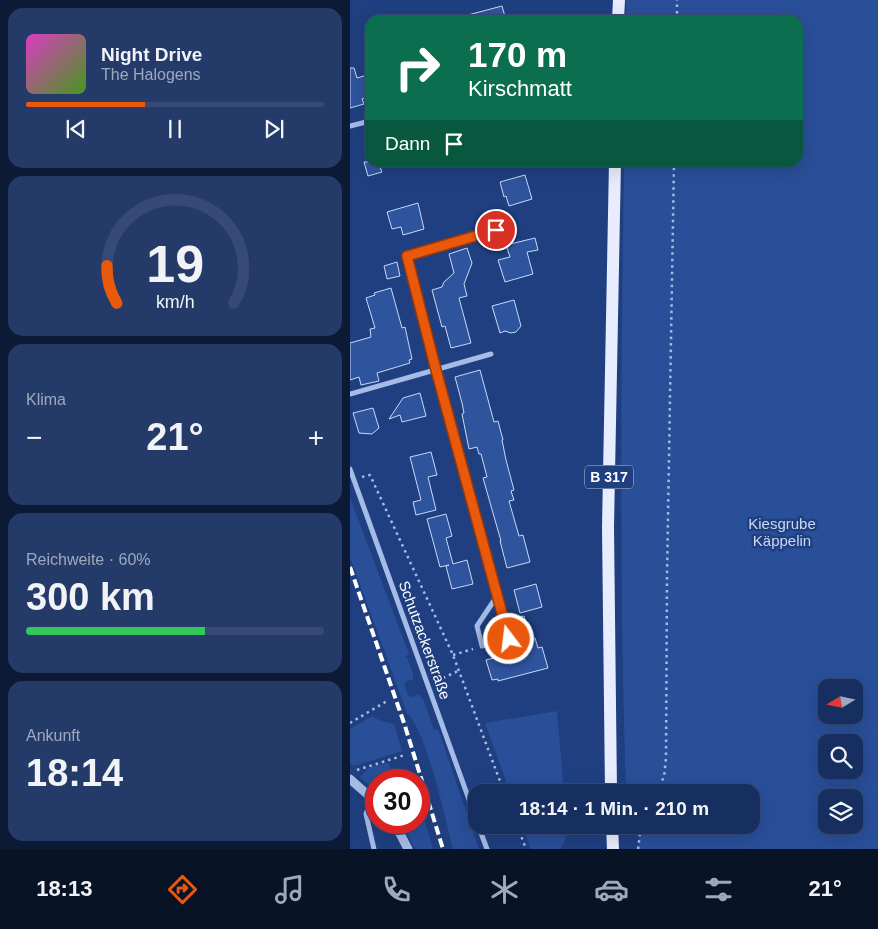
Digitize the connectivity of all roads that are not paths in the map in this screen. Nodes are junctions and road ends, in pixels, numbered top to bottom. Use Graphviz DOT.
graph roads {
  1 [pos="619,0"];
  2 [pos="618,15"];
  3 [pos="365,122"];
  4 [pos="350,126"];
  5 [pos="615,167"];
  6 [pos="496,230"];
  7 [pos="491,354"];
  8 [pos="436,370"];
  9 [pos="350,394"];
  10 [pos="350,469"];
  11 [pos="497,596"];
  12 [pos="350,779"];
  13 [pos="611,784"];
  14 [pos="365,792"];
  15 [pos="468,797"];
  16 [pos="371,834"];
  17 [pos="400,834"];
  18 [pos="481,834"];
  19 [pos="612,834"];
  20 [pos="374,849"];
  21 [pos="408,849"];
  22 [pos="487,849"];
  23 [pos="613,849"];
  1 -- 2 [label="main road"];
  3 -- 4 [label="street"];
  5 -- 13 [label="main road, B 317"];
  6 -- 8 [label="street"];
  7 -- 8 [label="street"];
  8 -- 9 [label="street"];
  8 -- 11 [label="street"];
  10 -- 15 [label="street, Schutzackerstraße"];
  11 -- 11 [label="street"];
  12 -- 14 [label="street"];
  16 -- 20 [label="street"];
  17 -- 21 [label="street"];
  18 -- 22 [label="street"];
  19 -- 23 [label="main road"];
}
